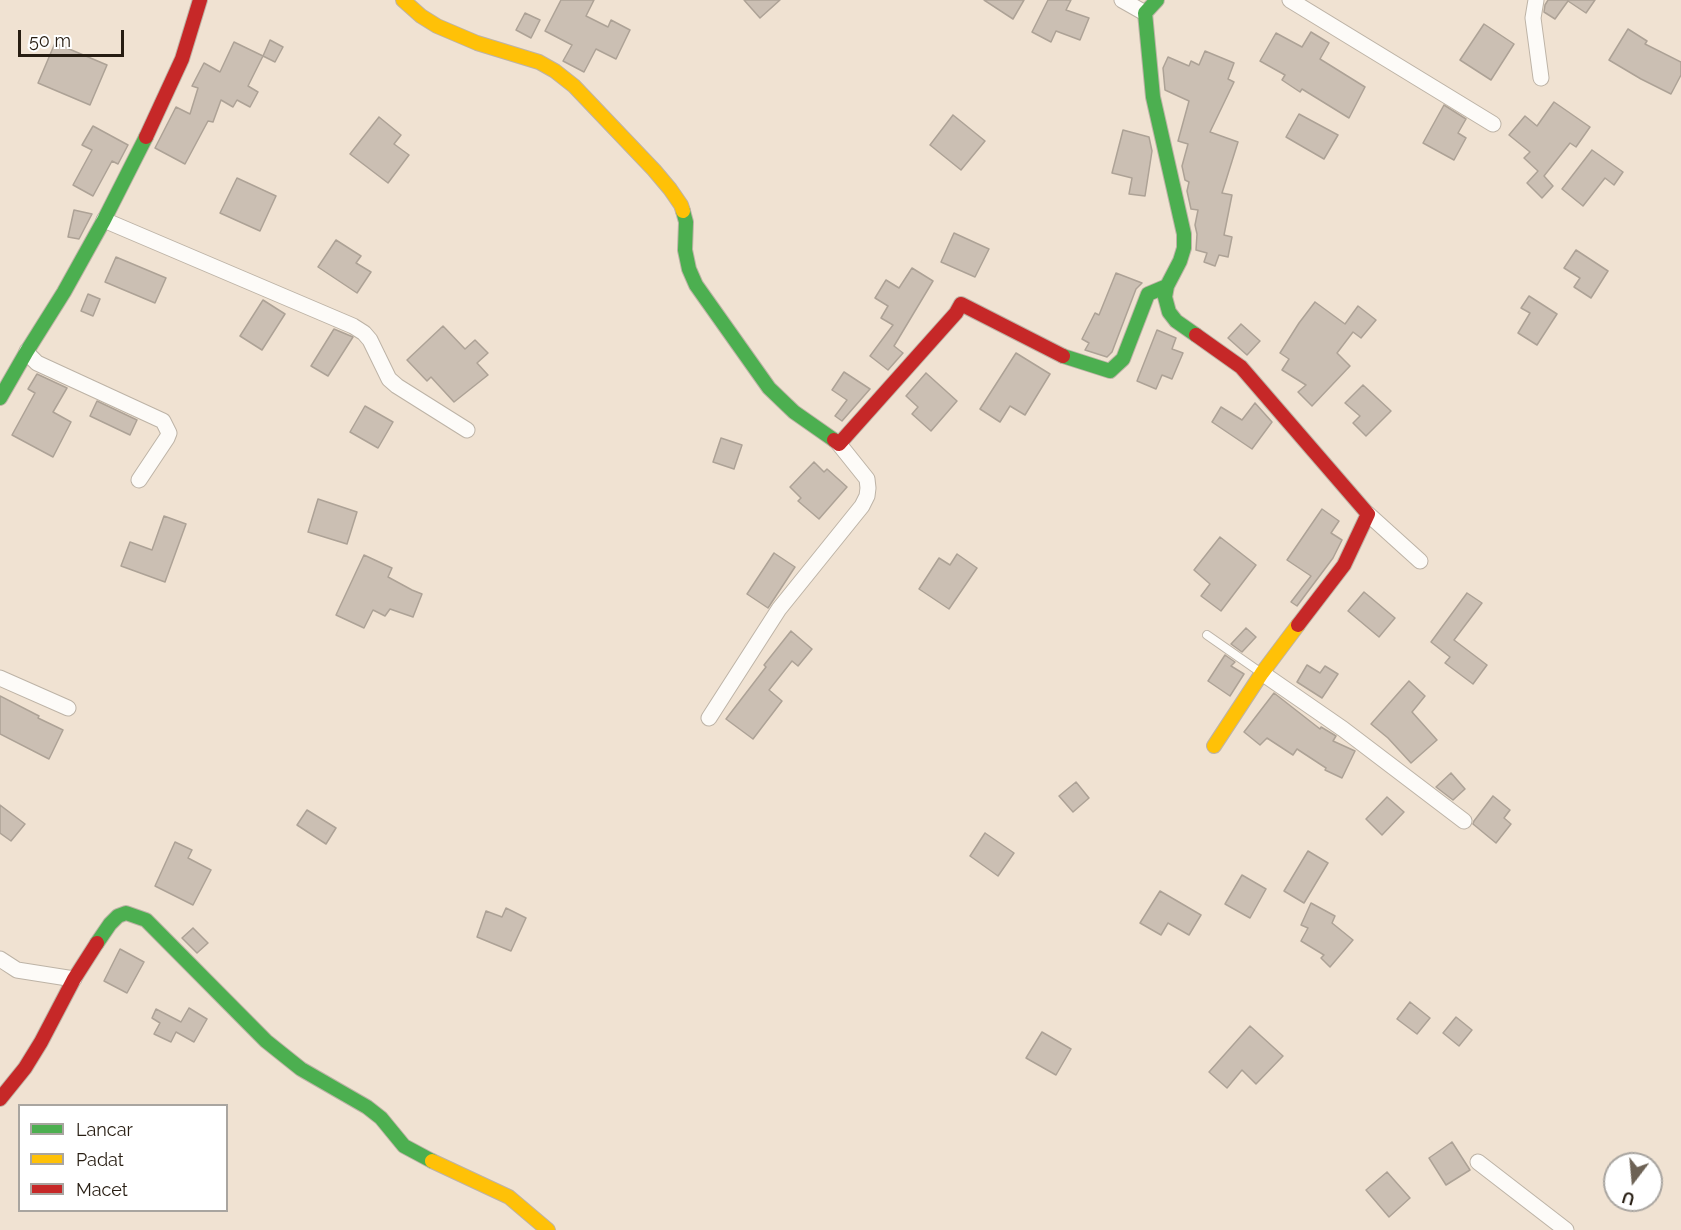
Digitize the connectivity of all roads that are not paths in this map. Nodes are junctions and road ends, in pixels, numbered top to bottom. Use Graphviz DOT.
graph roads {
  1 [pos="200,0"];
  2 [pos="403,0"];
  3 [pos="1122,0"];
  4 [pos="1157,0"];
  5 [pos="1290,0"];
  6 [pos="1536,0"];
  7 [pos="1145,13"];
  8 [pos="1541,78"];
  9 [pos="1493,124"];
  10 [pos="104,220"];
  11 [pos="1167,286"];
  12 [pos="27,351"];
  13 [pos="0,398"];
  14 [pos="467,430"];
  15 [pos="838,444"];
  16 [pos="139,480"];
  17 [pos="1368,514"];
  18 [pos="1420,561"];
  19 [pos="1207,635"];
  20 [pos="1262,673"];
  21 [pos="0,678"];
  22 [pos="68,708"];
  23 [pos="709,718"];
  24 [pos="1214,746"];
  25 [pos="1464,821"];
  26 [pos="0,959"];
  27 [pos="74,979"];
  28 [pos="0,1099"];
  29 [pos="1478,1162"];
  30 [pos="548,1230"];
  31 [pos="1566,1230"];
  1 -- 10 [label="street"];
  2 -- 15 [label="street"];
  3 -- 7 [label="street"];
  4 -- 7 [label="street"];
  5 -- 9 [label="street"];
  6 -- 8 [label="street"];
  7 -- 11 [label="street"];
  10 -- 12 [label="street"];
  10 -- 14 [label="street"];
  11 -- 15 [label="street"];
  11 -- 17 [label="street"];
  12 -- 13 [label="street"];
  12 -- 16 [label="street"];
  15 -- 23 [label="street"];
  17 -- 18 [label="street"];
  17 -- 20 [label="street"];
  19 -- 20 [label="lane"];
  20 -- 24 [label="street"];
  20 -- 25 [label="street"];
  21 -- 22 [label="street"];
  26 -- 27 [label="street"];
  27 -- 28 [label="street"];
  27 -- 30 [label="street"];
  29 -- 31 [label="street"];
}
